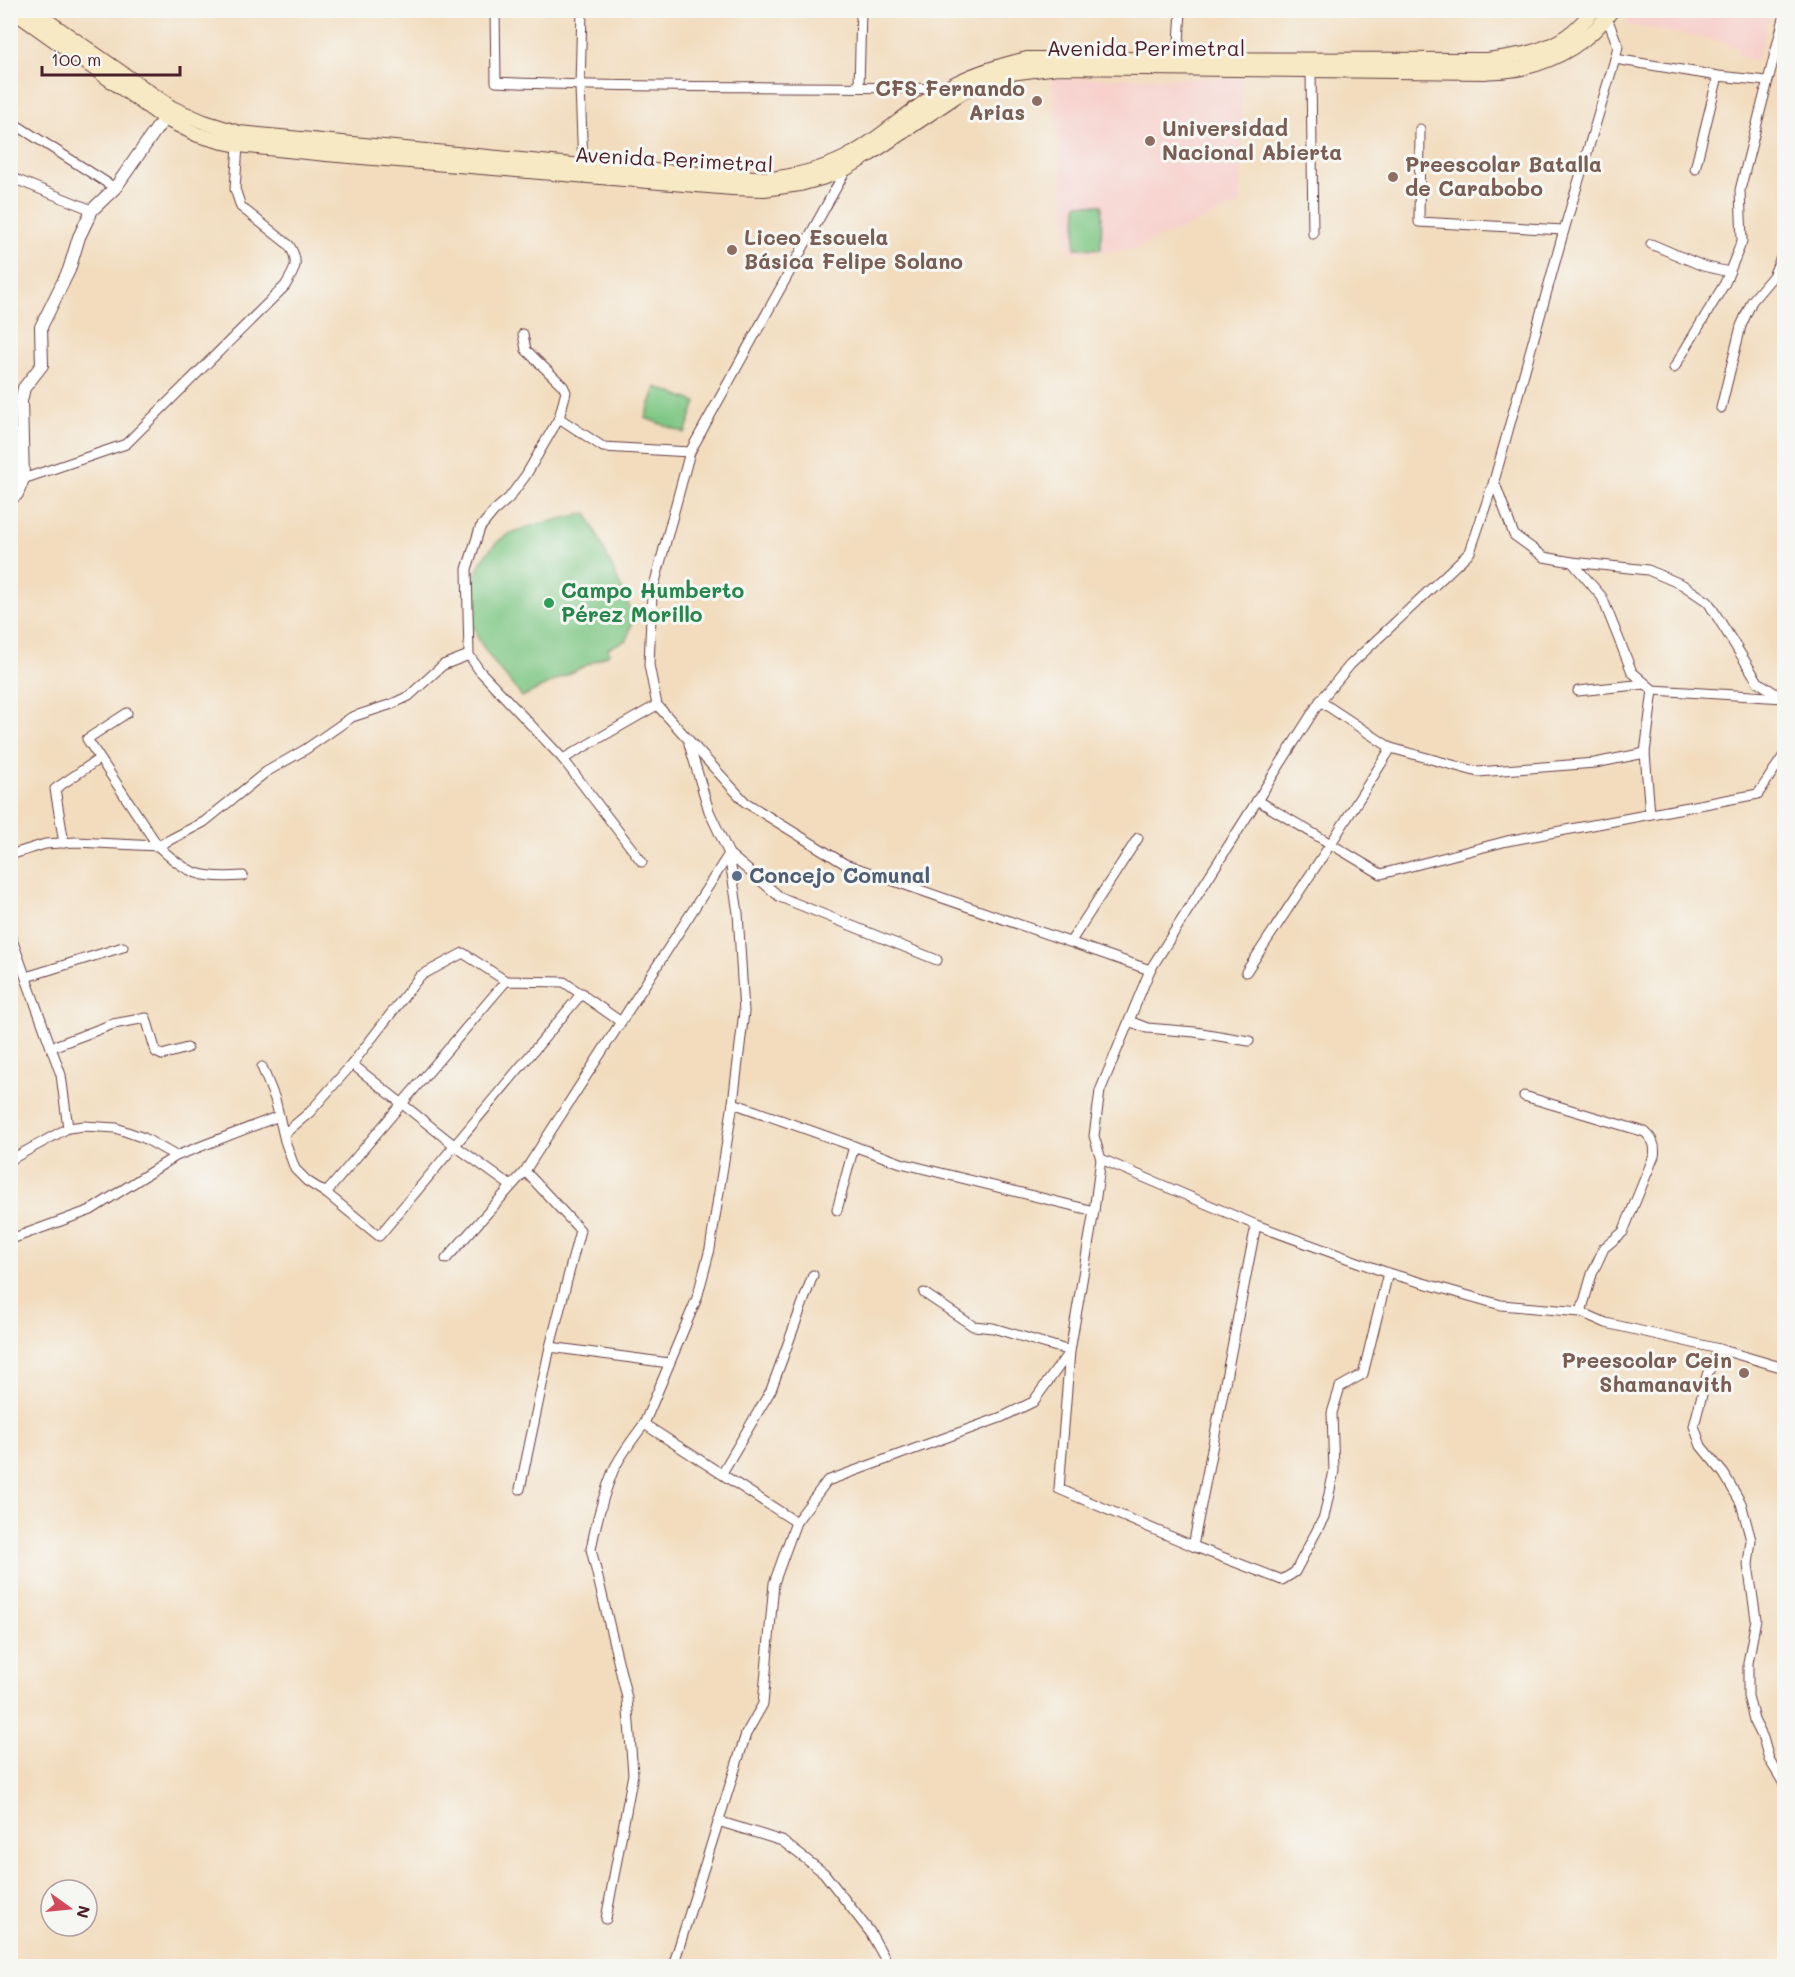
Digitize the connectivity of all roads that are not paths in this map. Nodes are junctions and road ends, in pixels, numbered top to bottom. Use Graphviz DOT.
graph roads {
  1 [pos="495,10"];
  2 [pos="582,10"];
  3 [pos="861,10"];
  4 [pos="1180,10"];
  5 [pos="35,11"];
  6 [pos="1602,12"];
  7 [pos="14,13"];
  8 [pos="1785,18"];
  9 [pos="1775,53"];
  10 [pos="1785,57"];
  11 [pos="1178,59"];
  12 [pos="1615,59"];
  13 [pos="1311,70"];
  14 [pos="1718,76"];
  15 [pos="1767,81"];
  16 [pos="580,86"];
  17 [pos="859,87"];
  18 [pos="944,89"];
  19 [pos="168,113"];
  20 [pos="10,121"];
  21 [pos="1420,129"];
  22 [pos="238,145"];
  23 [pos="583,166"];
  24 [pos="847,168"];
  25 [pos="1695,169"];
  26 [pos="10,177"];
  27 [pos="115,188"];
  28 [pos="92,210"];
  29 [pos="1563,230"];
  30 [pos="1313,234"];
  31 [pos="1651,244"];
  32 [pos="1785,251"];
  33 [pos="1729,272"];
  34 [pos="523,334"];
  35 [pos="1674,368"];
  36 [pos="1721,408"];
  37 [pos="559,418"];
  38 [pos="690,452"];
  39 [pos="23,479"];
  40 [pos="1494,481"];
  41 [pos="10,499"];
  42 [pos="1572,562"];
  43 [pos="469,655"];
  44 [pos="1649,687"];
  45 [pos="1578,691"];
  46 [pos="1784,699"];
  47 [pos="1320,700"];
  48 [pos="657,705"];
  49 [pos="126,713"];
  50 [pos="689,741"];
  51 [pos="1390,748"];
  52 [pos="1646,753"];
  53 [pos="1785,755"];
  54 [pos="99,759"];
  55 [pos="563,759"];
  56 [pos="1257,800"];
  57 [pos="1650,814"];
  58 [pos="1138,838"];
  59 [pos="64,843"];
  60 [pos="1330,845"];
  61 [pos="158,846"];
  62 [pos="729,854"];
  63 [pos="10,855"];
  64 [pos="642,862"];
  65 [pos="243,876"];
  66 [pos="10,934"];
  67 [pos="1071,941"];
  68 [pos="123,947"];
  69 [pos="937,960"];
  70 [pos="1150,970"];
  71 [pos="1246,972"];
  72 [pos="26,977"];
  73 [pos="506,981"];
  74 [pos="582,993"];
  75 [pos="1129,1021"];
  76 [pos="621,1022"];
  77 [pos="1249,1041"];
  78 [pos="52,1047"];
  79 [pos="186,1048"];
  80 [pos="352,1064"];
  81 [pos="262,1067"];
  82 [pos="1524,1096"];
  83 [pos="733,1103"];
  84 [pos="402,1104"];
  85 [pos="279,1116"];
  86 [pos="68,1128"];
  87 [pos="284,1134"];
  88 [pos="454,1145"];
  89 [pos="854,1146"];
  90 [pos="176,1156"];
  91 [pos="1101,1159"];
  92 [pos="10,1160"];
  93 [pos="525,1171"];
  94 [pos="511,1186"];
  95 [pos="326,1193"];
  96 [pos="837,1210"];
  97 [pos="1094,1211"];
  98 [pos="1256,1225"];
  99 [pos="11,1239"];
  100 [pos="446,1259"];
  101 [pos="1388,1273"];
  102 [pos="813,1275"];
  103 [pos="924,1293"];
  104 [pos="1581,1312"];
  105 [pos="550,1347"];
  106 [pos="1719,1349"];
  107 [pos="1070,1351"];
  108 [pos="669,1363"];
  109 [pos="1785,1368"];
  110 [pos="644,1424"];
  111 [pos="722,1473"];
  112 [pos="520,1489"];
  113 [pos="796,1522"];
  114 [pos="1193,1546"];
  115 [pos="1785,1784"];
  116 [pos="718,1821"];
  117 [pos="606,1919"];
  118 [pos="673,1966"];
  119 [pos="889,1966"];
  1 -- 16 [label="street"];
  2 -- 16 [label="street"];
  3 -- 17 [label="street"];
  4 -- 11 [label="street"];
  5 -- 19 [label="main road, Avenida Perimetral"];
  6 -- 11 [label="main road, Avenida Perimetral"];
  6 -- 12 [label="street"];
  6 -- 13 [label="main road, Avenida Perimetral"];
  7 -- 19 [label="main road, Avenida Perimetral"];
  8 -- 9 [label="street"];
  9 -- 10 [label="street"];
  9 -- 15 [label="street"];
  11 -- 18 [label="main road, Avenida Perimetral"];
  12 -- 14 [label="street"];
  12 -- 29 [label="street"];
  13 -- 24 [label="main road, Avenida Perimetral"];
  13 -- 30 [label="street"];
  14 -- 15 [label="street"];
  14 -- 25 [label="street"];
  15 -- 33 [label="street"];
  16 -- 17 [label="street"];
  16 -- 23 [label="street"];
  17 -- 18 [label="street"];
  18 -- 23 [label="main road, Avenida Perimetral"];
  19 -- 22 [label="main road, Avenida Perimetral"];
  19 -- 23 [label="main road, Avenida Perimetral"];
  19 -- 27 [label="street"];
  20 -- 27 [label="street"];
  21 -- 29 [label="street"];
  22 -- 24 [label="main road, Avenida Perimetral"];
  22 -- 39 [label="street"];
  24 -- 38 [label="street"];
  26 -- 28 [label="street"];
  27 -- 28 [label="street"];
  28 -- 39 [label="street"];
  29 -- 40 [label="street"];
  31 -- 33 [label="street"];
  32 -- 36 [label="street"];
  33 -- 35 [label="street"];
  34 -- 37 [label="street"];
  37 -- 38 [label="street"];
  37 -- 43 [label="street"];
  38 -- 48 [label="street"];
  39 -- 41 [label="street"];
  40 -- 42 [label="street"];
  40 -- 47 [label="street"];
  42 -- 44 [label="street"];
  42 -- 46 [label="street"];
  43 -- 55 [label="street"];
  43 -- 61 [label="street"];
  44 -- 45 [label="street"];
  44 -- 46 [label="street"];
  44 -- 52 [label="street"];
  47 -- 51 [label="street"];
  47 -- 56 [label="street"];
  48 -- 50 [label="street"];
  48 -- 55 [label="street"];
  49 -- 54 [label="street"];
  50 -- 62 [label="street"];
  50 -- 67 [label="street"];
  51 -- 52 [label="street"];
  51 -- 60 [label="street"];
  52 -- 57 [label="street"];
  53 -- 57 [label="street"];
  54 -- 59 [label="street"];
  54 -- 61 [label="street"];
  55 -- 64 [label="street"];
  56 -- 60 [label="street"];
  56 -- 70 [label="street"];
  57 -- 60 [label="street"];
  58 -- 67 [label="street"];
  59 -- 61 [label="street"];
  59 -- 63 [label="street"];
  60 -- 71 [label="street"];
  61 -- 65 [label="street"];
  62 -- 69 [label="street"];
  62 -- 76 [label="street"];
  62 -- 83 [label="street"];
  66 -- 72 [label="street"];
  67 -- 70 [label="street"];
  68 -- 72 [label="street"];
  70 -- 75 [label="street"];
  72 -- 78 [label="street"];
  73 -- 74 [label="street"];
  73 -- 80 [label="street"];
  73 -- 84 [label="street"];
  74 -- 76 [label="street"];
  74 -- 88 [label="street"];
  75 -- 77 [label="street"];
  75 -- 91 [label="street"];
  76 -- 93 [label="street"];
  78 -- 79 [label="street"];
  78 -- 86 [label="street"];
  80 -- 84 [label="street"];
  80 -- 87 [label="street"];
  81 -- 85 [label="street"];
  82 -- 104 [label="street"];
  83 -- 89 [label="street"];
  83 -- 108 [label="street"];
  84 -- 88 [label="street"];
  84 -- 95 [label="street"];
  85 -- 87 [label="street"];
  85 -- 90 [label="street"];
  86 -- 90 [label="street"];
  86 -- 92 [label="street"];
  87 -- 95 [label="street"];
  88 -- 94 [label="street"];
  88 -- 95 [label="street"];
  89 -- 96 [label="street"];
  89 -- 97 [label="street"];
  90 -- 99 [label="street"];
  91 -- 97 [label="street"];
  91 -- 98 [label="street"];
  93 -- 94 [label="street"];
  93 -- 105 [label="street"];
  94 -- 100 [label="street"];
  97 -- 107 [label="street"];
  98 -- 101 [label="street"];
  98 -- 114 [label="street"];
  101 -- 104 [label="street"];
  101 -- 114 [label="street"];
  102 -- 111 [label="street"];
  103 -- 107 [label="street"];
  104 -- 106 [label="street"];
  105 -- 108 [label="street"];
  105 -- 112 [label="street"];
  106 -- 109 [label="street"];
  106 -- 115 [label="street"];
  107 -- 113 [label="street"];
  107 -- 114 [label="street"];
  108 -- 110 [label="street"];
  110 -- 111 [label="street"];
  110 -- 117 [label="street"];
  111 -- 113 [label="street"];
  113 -- 116 [label="street"];
  116 -- 118 [label="street"];
  116 -- 119 [label="street"];
}
